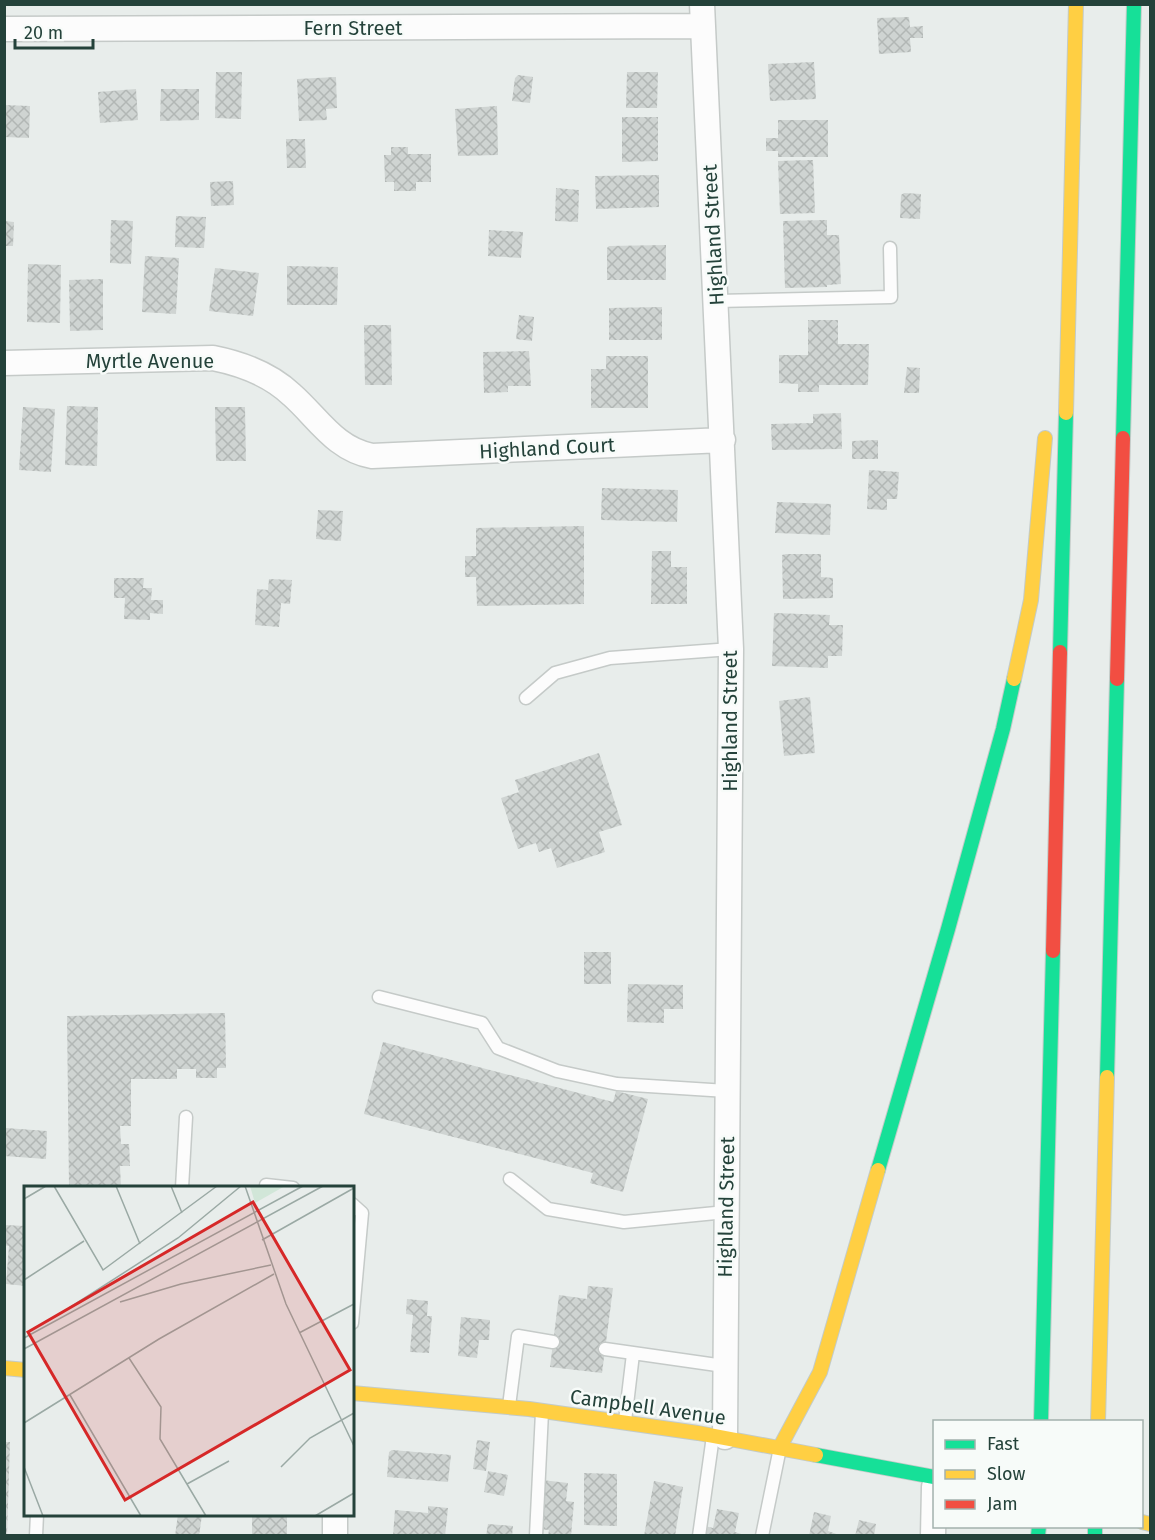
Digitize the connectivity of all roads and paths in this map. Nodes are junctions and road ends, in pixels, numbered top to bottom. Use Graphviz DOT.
graph roads {
  1 [pos="1076,4"];
  2 [pos="1134,4"];
  3 [pos="1146,4"];
  4 [pos="702,15"];
  5 [pos="4,29"];
  6 [pos="1147,39"];
  7 [pos="1074,86"];
  8 [pos="890,248"];
  9 [pos="716,302"];
  10 [pos="1054,325"];
  11 [pos="4,363"];
  12 [pos="1046,421"];
  13 [pos="723,440"];
  14 [pos="372,456"];
  15 [pos="731,649"];
  16 [pos="526,698"];
  17 [pos="379,997"];
  18 [pos="727,1091"];
  19 [pos="186,1117"];
  20 [pos="510,1179"];
  21 [pos="182,1186"];
  22 [pos="354,1206"];
  23 [pos="726,1212"];
  24 [pos="354,1303"];
  25 [pos="553,1342"];
  26 [pos="605,1349"];
  27 [pos="633,1354"];
  28 [pos="724,1366"];
  29 [pos="4,1368"];
  30 [pos="24,1370"];
  31 [pos="354,1393"];
  32 [pos="509,1407"];
  33 [pos="542,1411"];
  34 [pos="1041,1420"];
  35 [pos="1098,1420"];
  36 [pos="625,1423"];
  37 [pos="719,1436"];
  38 [pos="780,1447"];
  39 [pos="933,1477"];
  40 [pos="37,1516"];
  41 [pos="335,1516"];
  42 [pos="36,1536"];
  43 [pos="335,1536"];
  44 [pos="536,1536"];
  45 [pos="699,1536"];
  46 [pos="762,1536"];
  1 -- 7 [label="main road"];
  2 -- 35 [label="main road"];
  3 -- 6 [label="main road"];
  4 -- 5 [label="street, Fern Street"];
  4 -- 9 [label="street, Highland Street"];
  7 -- 10 [label="main road"];
  7 -- 34 [label="main road"];
  8 -- 9 [label="lane"];
  9 -- 13 [label="street, Highland Street"];
  11 -- 14 [label="street, Myrtle Avenue"];
  12 -- 38 [label="main road"];
  13 -- 14 [label="street, Highland Court"];
  13 -- 15 [label="street, Highland Street"];
  15 -- 16 [label="lane"];
  15 -- 18 [label="street, Highland Street"];
  17 -- 18 [label="lane"];
  18 -- 23 [label="street, Highland Street"];
  19 -- 21 [label="lane"];
  20 -- 23 [label="lane"];
  22 -- 24 [label="lane"];
  23 -- 28 [label="street, Highland Street"];
  25 -- 32 [label="lane"];
  26 -- 27 [label="lane"];
  27 -- 28 [label="lane"];
  27 -- 36 [label="lane"];
  28 -- 37 [label="street, Highland Street"];
  29 -- 30 [label="main road"];
  31 -- 32 [label="main road, Campbell Avenue"];
  32 -- 33 [label="main road, Campbell Avenue"];
  33 -- 36 [label="main road, Campbell Avenue"];
  33 -- 44 [label="lane"];
  36 -- 37 [label="main road, Campbell Avenue"];
  37 -- 38 [label="main road, Campbell Avenue"];
  37 -- 45 [label="lane"];
  38 -- 39 [label="main road, Campbell Avenue"];
  38 -- 46 [label="lane"];
  40 -- 42 [label="lane"];
  41 -- 43 [label="street"];
}
